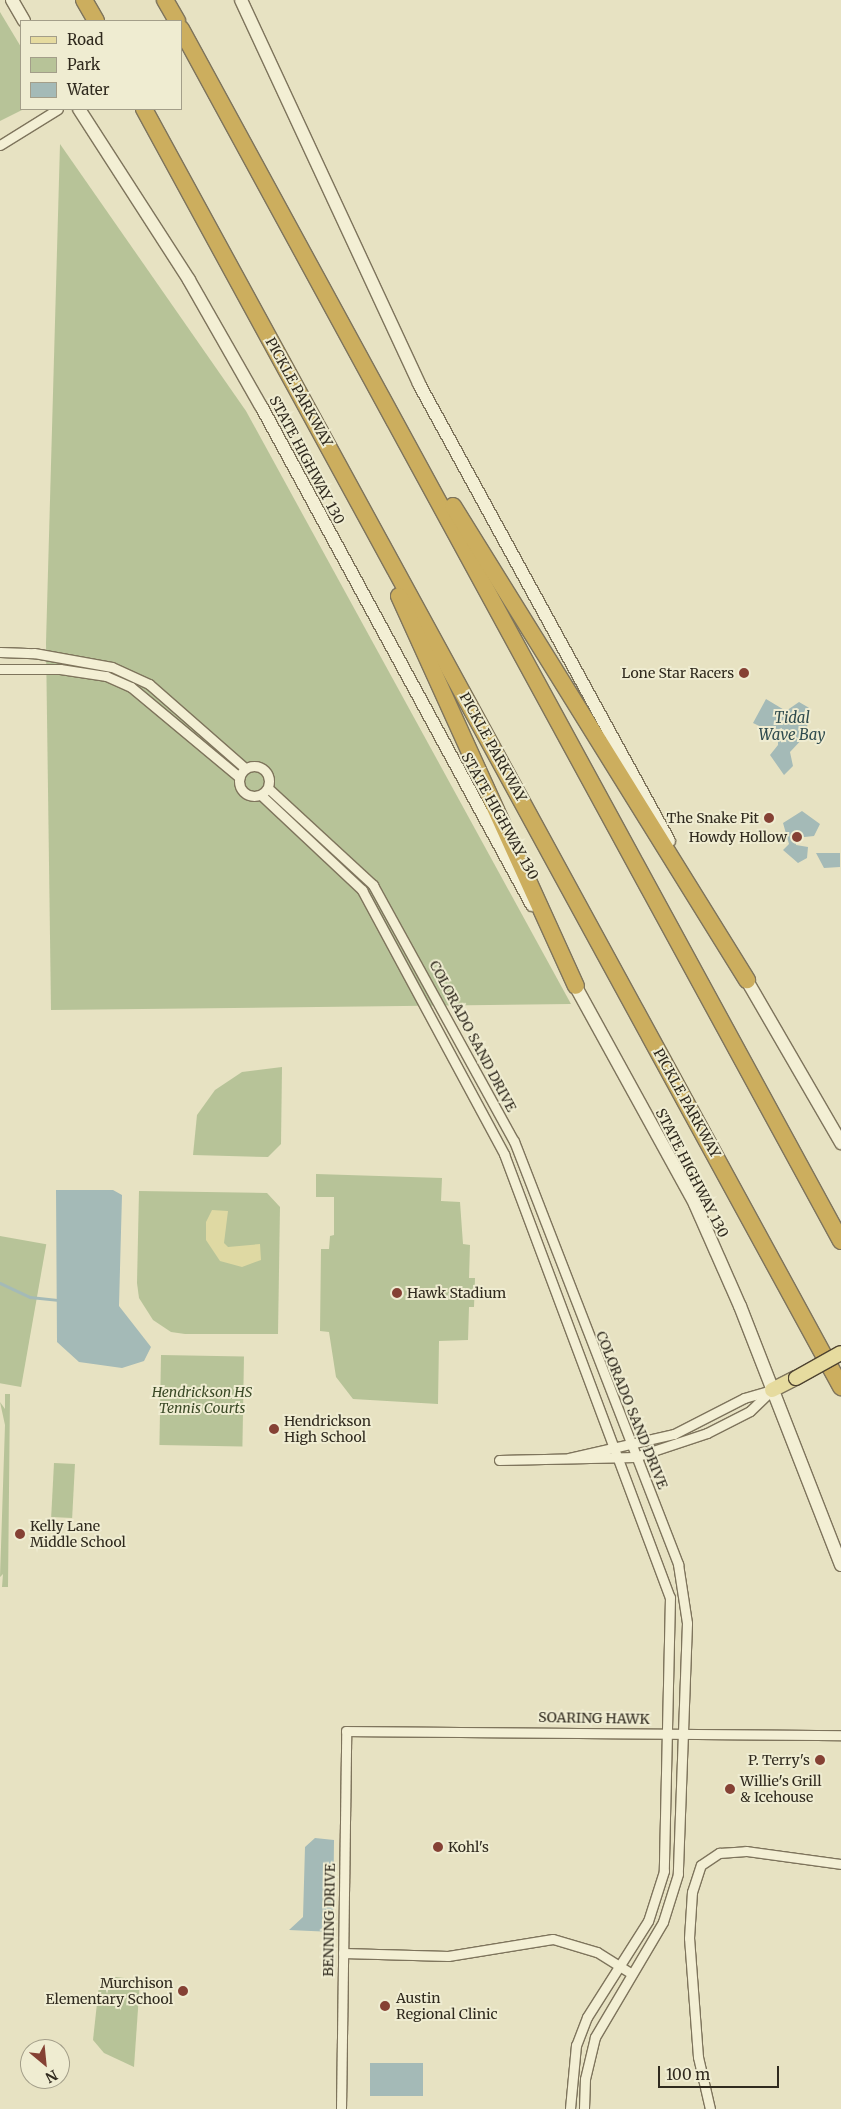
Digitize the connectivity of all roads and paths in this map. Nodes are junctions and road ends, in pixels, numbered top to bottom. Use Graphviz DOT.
graph roads {
  1 [pos="12,0"];
  2 [pos="84,0"];
  3 [pos="165,0"];
  4 [pos="240,0"];
  5 [pos="23,20"];
  6 [pos="95,20"];
  7 [pos="176,20"];
  8 [pos="182,31"];
  9 [pos="56,110"];
  10 [pos="80,110"];
  11 [pos="145,110"];
  12 [pos="0,146"];
  13 [pos="335,311"];
  14 [pos="337,462"];
  15 [pos="0,652"];
  16 [pos="0,669"];
  17 [pos="135,678"];
  18 [pos="131,687"];
  19 [pos="245,768"];
  20 [pos="239,777"];
  21 [pos="268,788"];
  22 [pos="261,795"];
  23 [pos="747,980"];
  24 [pos="576,986"];
  25 [pos="495,1136"];
  26 [pos="514,1141"];
  27 [pos="841,1143"];
  28 [pos="841,1241"];
  29 [pos="841,1353"];
  30 [pos="841,1387"];
  31 [pos="772,1390"];
  32 [pos="632,1447"];
  33 [pos="618,1453"];
  34 [pos="635,1457"];
  35 [pos="498,1460"];
  36 [pos="841,1565"];
  37 [pos="346,1731"];
  38 [pos="670,1732"];
  39 [pos="685,1732"];
  40 [pos="841,1735"];
  41 [pos="841,1864"];
  42 [pos="343,1954"];
  43 [pos="619,1965"];
  44 [pos="631,1973"];
  45 [pos="341,2109"];
  46 [pos="570,2109"];
  47 [pos="584,2109"];
  48 [pos="710,2109"];
  1 -- 5 [label="main road"];
  2 -- 6 [label="highway"];
  3 -- 7 [label="highway"];
  4 -- 23 [label="main road"];
  8 -- 13 [label="highway"];
  9 -- 12 [label="street"];
  10 -- 24 [label="main road, STATE HIGHWAY 130"];
  11 -- 14 [label="highway, PICKLE PARKWAY"];
  13 -- 23 [label="highway"];
  13 -- 28 [label="highway"];
  14 -- 24 [label="highway"];
  14 -- 30 [label="highway, PICKLE PARKWAY"];
  15 -- 17 [label="street"];
  16 -- 18 [label="street"];
  17 -- 18 [label="street"];
  17 -- 19 [label="street"];
  18 -- 20 [label="street"];
  19 -- 20 [label="street"];
  19 -- 21 [label="street"];
  20 -- 22 [label="street"];
  21 -- 22 [label="street"];
  21 -- 26 [label="street, COLORADO SAND DRIVE"];
  22 -- 25 [label="street, COLORADO SAND DRIVE"];
  23 -- 27 [label="main road"];
  24 -- 31 [label="main road, STATE HIGHWAY 130"];
  25 -- 26 [label="street"];
  25 -- 33 [label="street, COLORADO SAND DRIVE"];
  26 -- 32 [label="street, COLORADO SAND DRIVE"];
  29 -- 31 [label="main road, bridge"];
  31 -- 32 [label="street"];
  31 -- 34 [label="street"];
  31 -- 36 [label="main road, STATE HIGHWAY 130"];
  32 -- 33 [label="street"];
  32 -- 34 [label="street, COLORADO SAND DRIVE"];
  33 -- 34 [label="street"];
  33 -- 35 [label="street"];
  33 -- 38 [label="street, COLORADO SAND DRIVE"];
  34 -- 39 [label="street, COLORADO SAND DRIVE"];
  37 -- 38 [label="street, SOARING HAWK"];
  37 -- 42 [label="street, BENNING DRIVE"];
  38 -- 39 [label="street, SOARING HAWK"];
  38 -- 43 [label="street, COLORADO SAND DRIVE"];
  39 -- 40 [label="street, SOARING HAWK"];
  39 -- 44 [label="street, COLORADO SAND DRIVE"];
  41 -- 48 [label="street"];
  42 -- 43 [label="street"];
  42 -- 45 [label="street, BENNING DRIVE"];
  43 -- 44 [label="street"];
  43 -- 46 [label="street, COLORADO SAND DRIVE"];
  44 -- 47 [label="street, COLORADO SAND DRIVE"];
}
